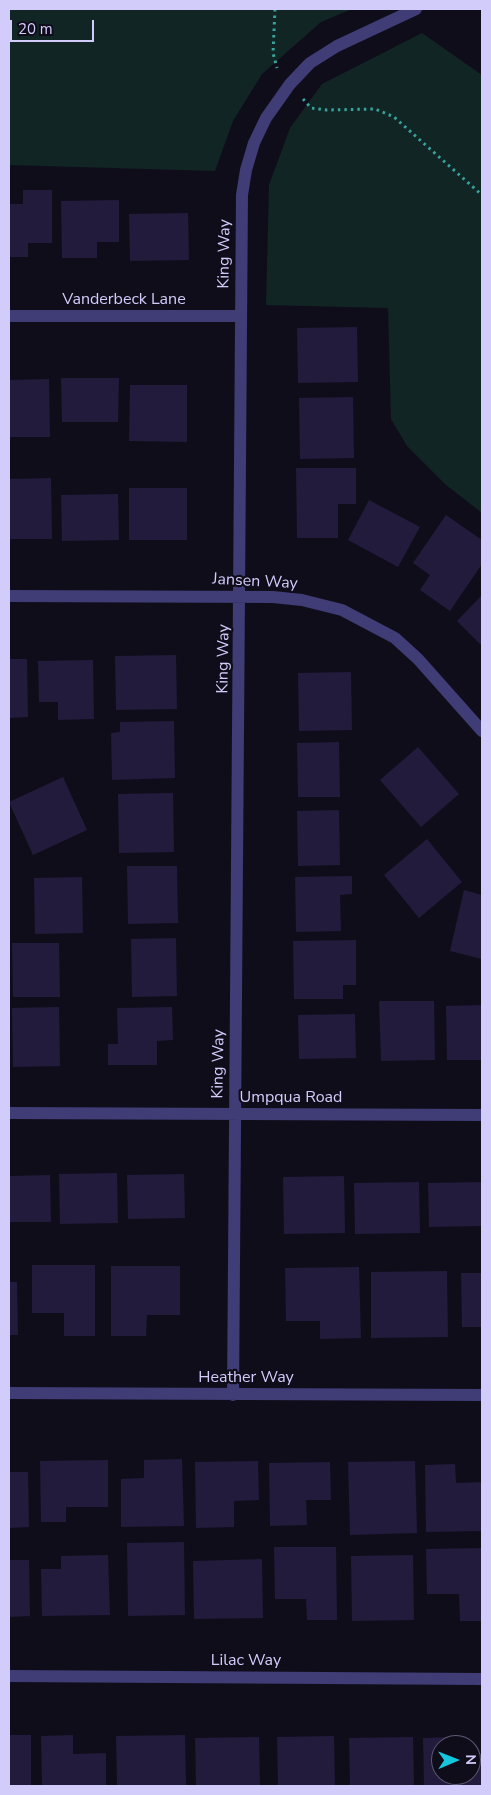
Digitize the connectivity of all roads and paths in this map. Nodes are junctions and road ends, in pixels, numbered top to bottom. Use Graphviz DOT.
graph roads {
  1 [pos="274,9"];
  2 [pos="416,9"];
  3 [pos="290,84"];
  4 [pos="482,195"];
  5 [pos="9,316"];
  6 [pos="240,316"];
  7 [pos="9,596"];
  8 [pos="240,597"];
  9 [pos="482,731"];
  10 [pos="9,1112"];
  11 [pos="235,1114"];
  12 [pos="482,1115"];
  13 [pos="9,1393"];
  14 [pos="232,1395"];
  15 [pos="482,1395"];
  16 [pos="9,1676"];
  17 [pos="482,1679"];
  1 -- 3 [label="path"];
  2 -- 3 [label="street, King Way"];
  3 -- 4 [label="path"];
  3 -- 6 [label="street, King Way"];
  5 -- 6 [label="street, Vanderbeck Lane"];
  6 -- 8 [label="street, King Way"];
  7 -- 8 [label="street, Jansen Way"];
  8 -- 9 [label="street, Jansen Way"];
  8 -- 11 [label="street, King Way"];
  10 -- 11 [label="street, Umpqua Road"];
  11 -- 12 [label="street, Umpqua Road"];
  11 -- 14 [label="street, King Way"];
  13 -- 14 [label="street, Heather Way"];
  14 -- 15 [label="street, Heather Way"];
  16 -- 17 [label="street, Lilac Way"];
}
